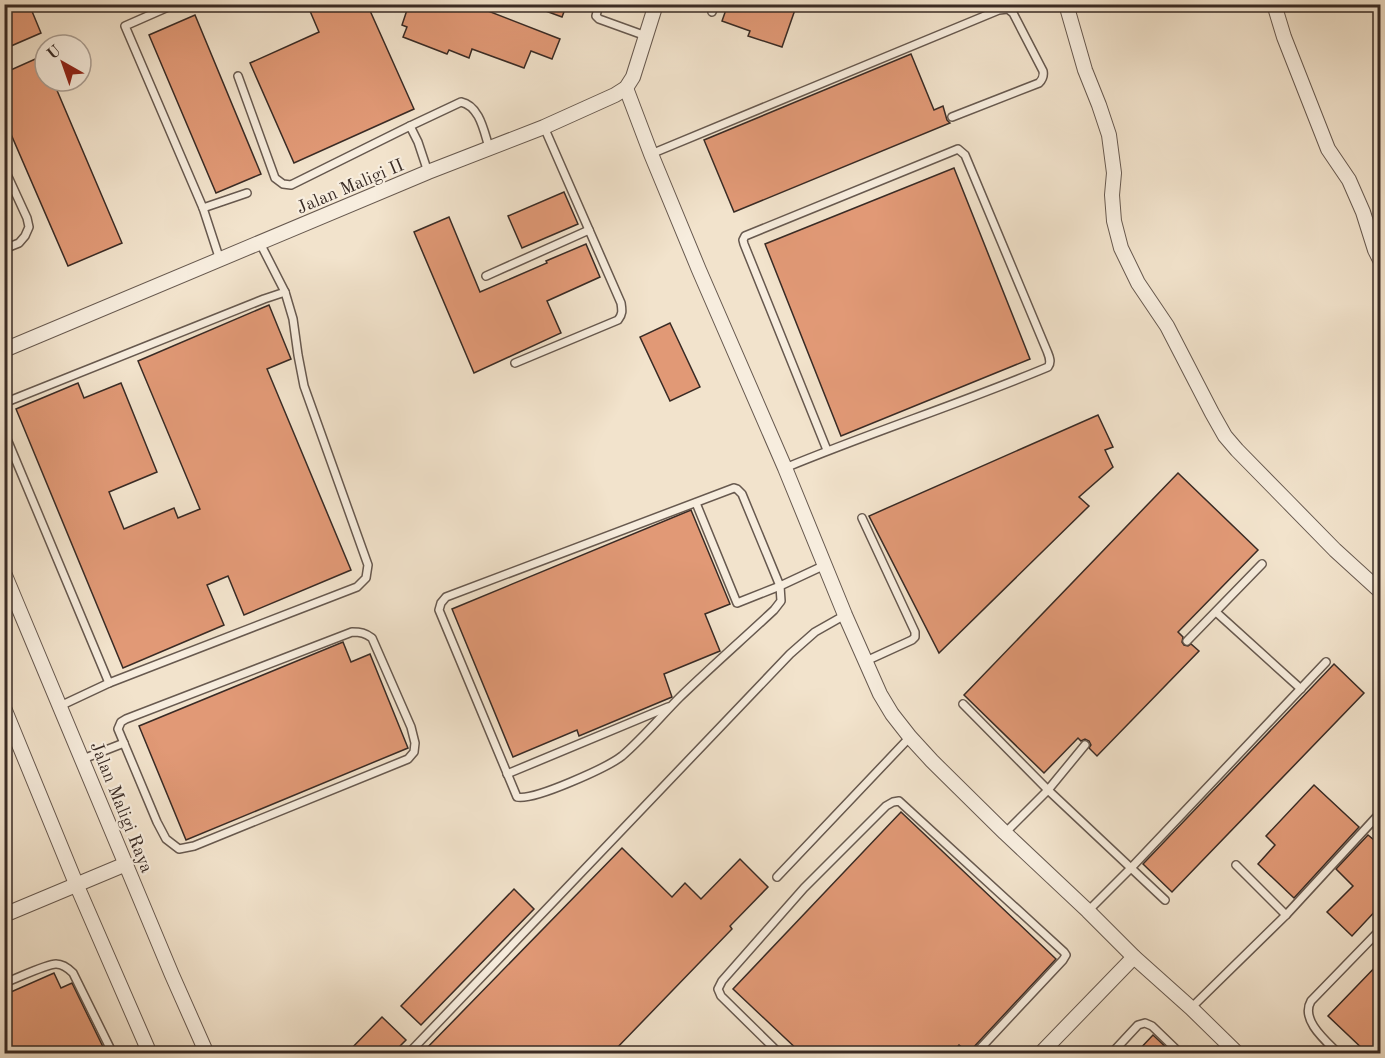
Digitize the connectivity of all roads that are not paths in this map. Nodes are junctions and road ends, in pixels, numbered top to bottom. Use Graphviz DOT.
graph roads {
  1 [pos="175,4"];
  2 [pos="599,4"];
  3 [pos="656,4"];
  4 [pos="1066,4"];
  5 [pos="1274,4"];
  6 [pos="646,36"];
  7 [pos="238,76"];
  8 [pos="626,88"];
  9 [pos="952,117"];
  10 [pos="410,126"];
  11 [pos="544,127"];
  12 [pos="489,147"];
  13 [pos="651,154"];
  14 [pos="4,168"];
  15 [pos="428,172"];
  16 [pos="247,193"];
  17 [pos="203,208"];
  18 [pos="589,230"];
  19 [pos="260,243"];
  20 [pos="4,249"];
  21 [pos="220,260"];
  22 [pos="1380,260"];
  23 [pos="486,276"];
  24 [pos="285,292"];
  25 [pos="4,350"];
  26 [pos="515,363"];
  27 [pos="4,403"];
  28 [pos="4,432"];
  29 [pos="827,450"];
  30 [pos="785,468"];
  31 [pos="696,503"];
  32 [pos="862,518"];
  33 [pos="1262,564"];
  34 [pos="825,565"];
  35 [pos="4,573"];
  36 [pos="780,586"];
  37 [pos="1380,591"];
  38 [pos="1216,612"];
  39 [pos="845,615"];
  40 [pos="1187,641"];
  41 [pos="866,661"];
  42 [pos="1326,662"];
  43 [pos="109,683"];
  44 [pos="1301,689"];
  45 [pos="963,704"];
  46 [pos="672,705"];
  47 [pos="60,706"];
  48 [pos="4,708"];
  49 [pos="910,737"];
  50 [pos="124,743"];
  51 [pos="1085,744"];
  52 [pos="83,759"];
  53 [pos="507,774"];
  54 [pos="1048,790"];
  55 [pos="1380,813"];
  56 [pos="1005,833"];
  57 [pos="126,864"];
  58 [pos="1236,865"];
  59 [pos="1130,869"];
  60 [pos="777,877"];
  61 [pos="77,886"];
  62 [pos="1165,900"];
  63 [pos="1088,911"];
  64 [pos="4,915"];
  65 [pos="1286,915"];
  66 [pos="1380,930"];
  67 [pos="1134,957"];
  68 [pos="4,983"];
  69 [pos="1191,1008"];
  70 [pos="1044,1052"];
  71 [pos="112,1053"];
  72 [pos="150,1053"];
  73 [pos="207,1053"];
  74 [pos="408,1053"];
  75 [pos="780,1053"];
  76 [pos="975,1053"];
  77 [pos="1111,1053"];
  78 [pos="1181,1053"];
  79 [pos="1238,1053"];
  80 [pos="1339,1053"];
  1 -- 17 [label="lane"];
  2 -- 6 [label="lane"];
  3 -- 6 [label="street"];
  4 -- 37 [label="street"];
  5 -- 22 [label="street"];
  6 -- 8 [label="street"];
  7 -- 10 [label="lane"];
  8 -- 11 [label="street, Jalan Maligi II"];
  8 -- 13 [label="street"];
  9 -- 13 [label="lane"];
  10 -- 12 [label="lane"];
  10 -- 15 [label="lane"];
  11 -- 12 [label="street, Jalan Maligi II"];
  11 -- 18 [label="lane"];
  12 -- 15 [label="street, Jalan Maligi II"];
  13 -- 30 [label="street"];
  14 -- 20 [label="lane"];
  15 -- 19 [label="street, Jalan Maligi II"];
  16 -- 17 [label="lane"];
  17 -- 21 [label="lane"];
  18 -- 23 [label="lane"];
  18 -- 26 [label="lane"];
  19 -- 21 [label="street, Jalan Maligi II"];
  19 -- 24 [label="lane"];
  21 -- 25 [label="street, Jalan Maligi II"];
  24 -- 27 [label="lane"];
  24 -- 43 [label="lane"];
  28 -- 43 [label="lane"];
  29 -- 29 [label="lane"];
  29 -- 30 [label="lane"];
  30 -- 34 [label="street"];
  31 -- 36 [label="lane"];
  31 -- 36 [label="lane"];
  31 -- 53 [label="lane"];
  32 -- 41 [label="lane"];
  33 -- 38 [label="lane"];
  34 -- 36 [label="lane"];
  34 -- 39 [label="street"];
  35 -- 47 [label="street, Jalan Maligi Raya"];
  36 -- 46 [label="lane"];
  38 -- 40 [label="lane"];
  38 -- 44 [label="lane"];
  39 -- 41 [label="street"];
  39 -- 74 [label="lane"];
  41 -- 49 [label="street"];
  42 -- 44 [label="lane"];
  43 -- 47 [label="lane"];
  44 -- 59 [label="lane"];
  45 -- 54 [label="lane"];
  46 -- 53 [label="lane"];
  46 -- 53 [label="lane"];
  47 -- 52 [label="street, Jalan Maligi Raya"];
  48 -- 61 [label="street"];
  49 -- 56 [label="street"];
  49 -- 60 [label="lane"];
  50 -- 50 [label="lane"];
  50 -- 52 [label="lane"];
  51 -- 54 [label="lane"];
  52 -- 57 [label="street, Jalan Maligi Raya"];
  54 -- 56 [label="lane"];
  54 -- 59 [label="lane"];
  55 -- 65 [label="lane"];
  56 -- 63 [label="street"];
  57 -- 61 [label="street"];
  57 -- 73 [label="street, Jalan Maligi Raya"];
  58 -- 65 [label="lane"];
  59 -- 62 [label="lane"];
  59 -- 63 [label="lane"];
  61 -- 64 [label="street"];
  61 -- 72 [label="street"];
  63 -- 67 [label="street"];
  65 -- 69 [label="lane"];
  66 -- 80 [label="lane"];
  67 -- 69 [label="street"];
  67 -- 70 [label="street"];
  68 -- 71 [label="lane"];
  69 -- 79 [label="street"];
  75 -- 76 [label="lane"];
  77 -- 78 [label="lane"];
}
